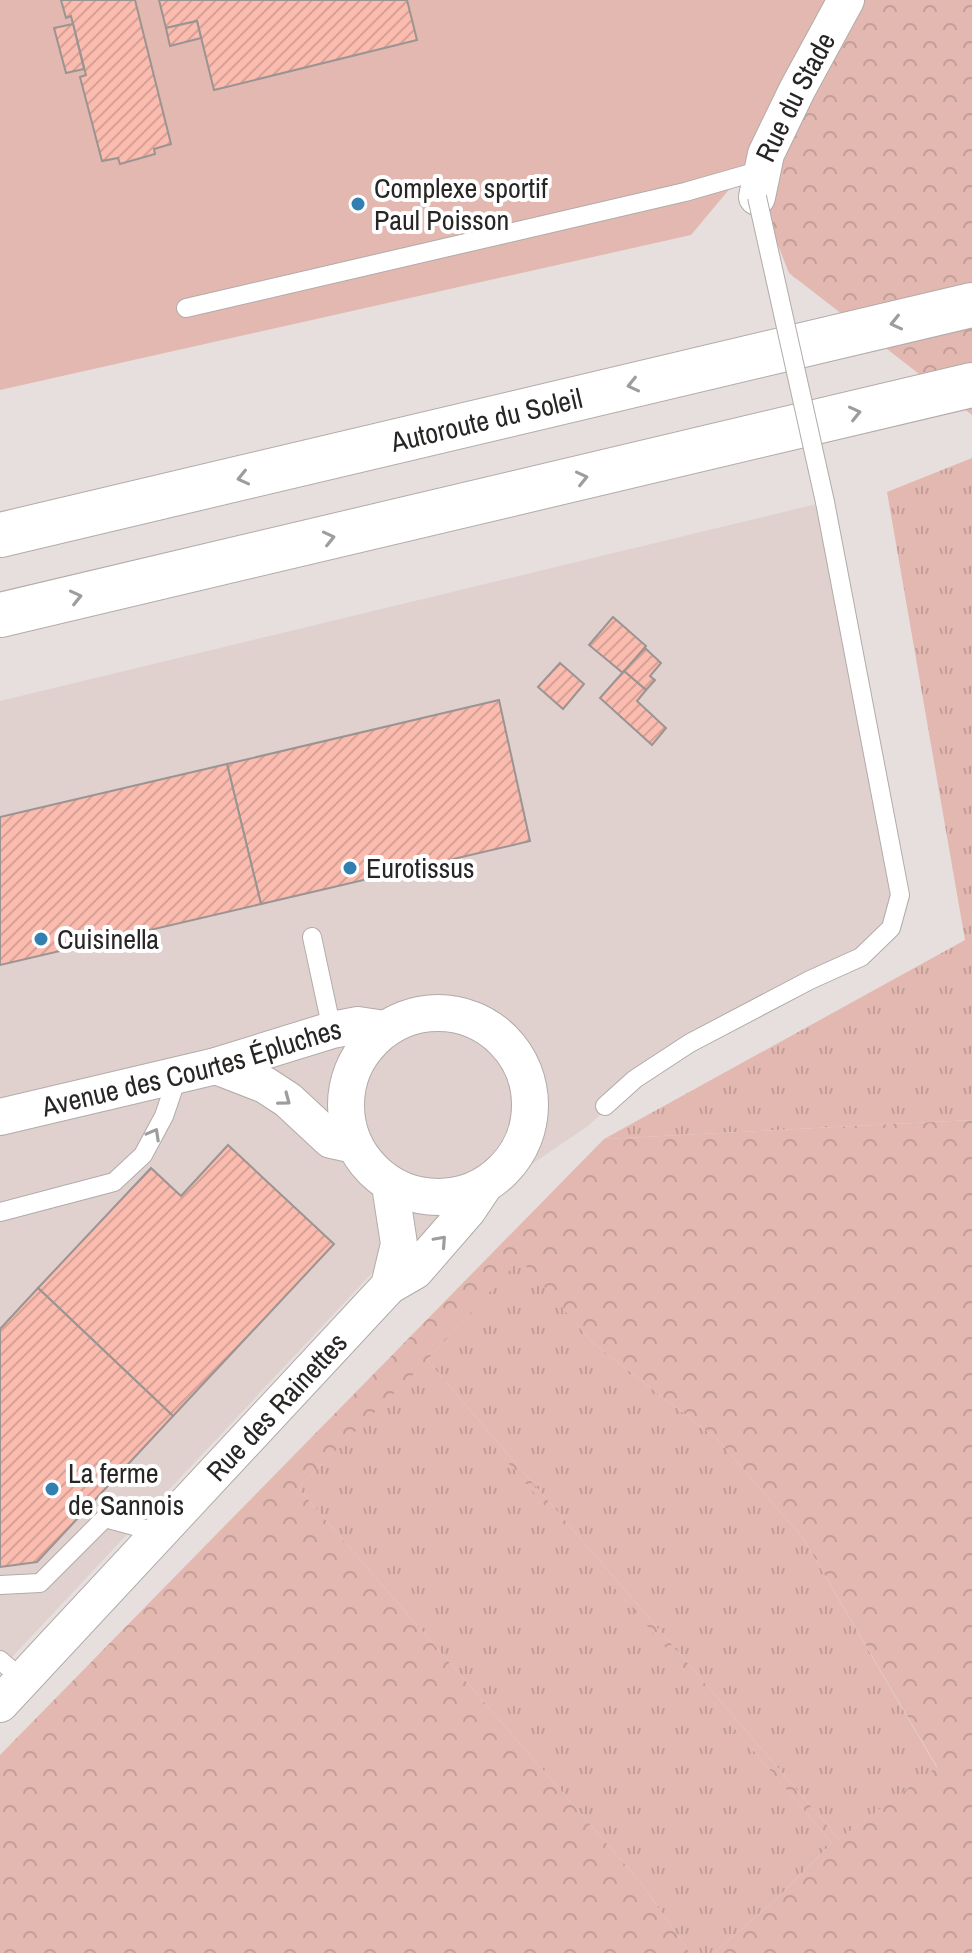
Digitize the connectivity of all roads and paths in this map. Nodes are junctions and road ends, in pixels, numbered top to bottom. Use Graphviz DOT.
graph roads {
  1 [pos="846,0"];
  2 [pos="760,184"];
  3 [pos="972,305"];
  4 [pos="186,308"];
  5 [pos="972,385"];
  6 [pos="0,535"];
  7 [pos="0,615"];
  8 [pos="312,937"];
  9 [pos="385,1029"];
  10 [pos="332,1030"];
  11 [pos="216,1066"];
  12 [pos="178,1075"];
  13 [pos="605,1106"];
  14 [pos="0,1117"];
  15 [pos="354,1145"];
  16 [pos="390,1185"];
  17 [pos="484,1186"];
  18 [pos="0,1212"];
  19 [pos="389,1286"];
  20 [pos="160,1533"];
  21 [pos="0,1585"];
  22 [pos="8,1682"];
  1 -- 2 [label="street, Rue du Stade"];
  2 -- 4 [label="lane"];
  2 -- 13 [label="lane, bridge"];
  3 -- 6 [label="highway, Autoroute du Soleil, one-way"];
  7 -- 5 [label="highway, one-way"];
  8 -- 10 [label="lane"];
  9 -- 10 [label="street, Avenue des Courtes Épluches"];
  9 -- 15 [label="street"];
  9 -- 17 [label="street"];
  10 -- 11 [label="street, Avenue des Courtes Épluches"];
  11 -- 12 [label="street, Avenue des Courtes Épluches"];
  11 -- 15 [label="street, one-way"];
  12 -- 14 [label="street, Avenue des Courtes Épluches"];
  18 -- 12 [label="lane, one-way"];
  15 -- 16 [label="street"];
  16 -- 17 [label="street"];
  16 -- 19 [label="street, Rue des Rainettes"];
  19 -- 17 [label="street, Rue des Rainettes, one-way"];
  19 -- 20 [label="street, Rue des Rainettes"];
  20 -- 21 [label="lane"];
  20 -- 22 [label="street, Rue des Rainettes"];
}
